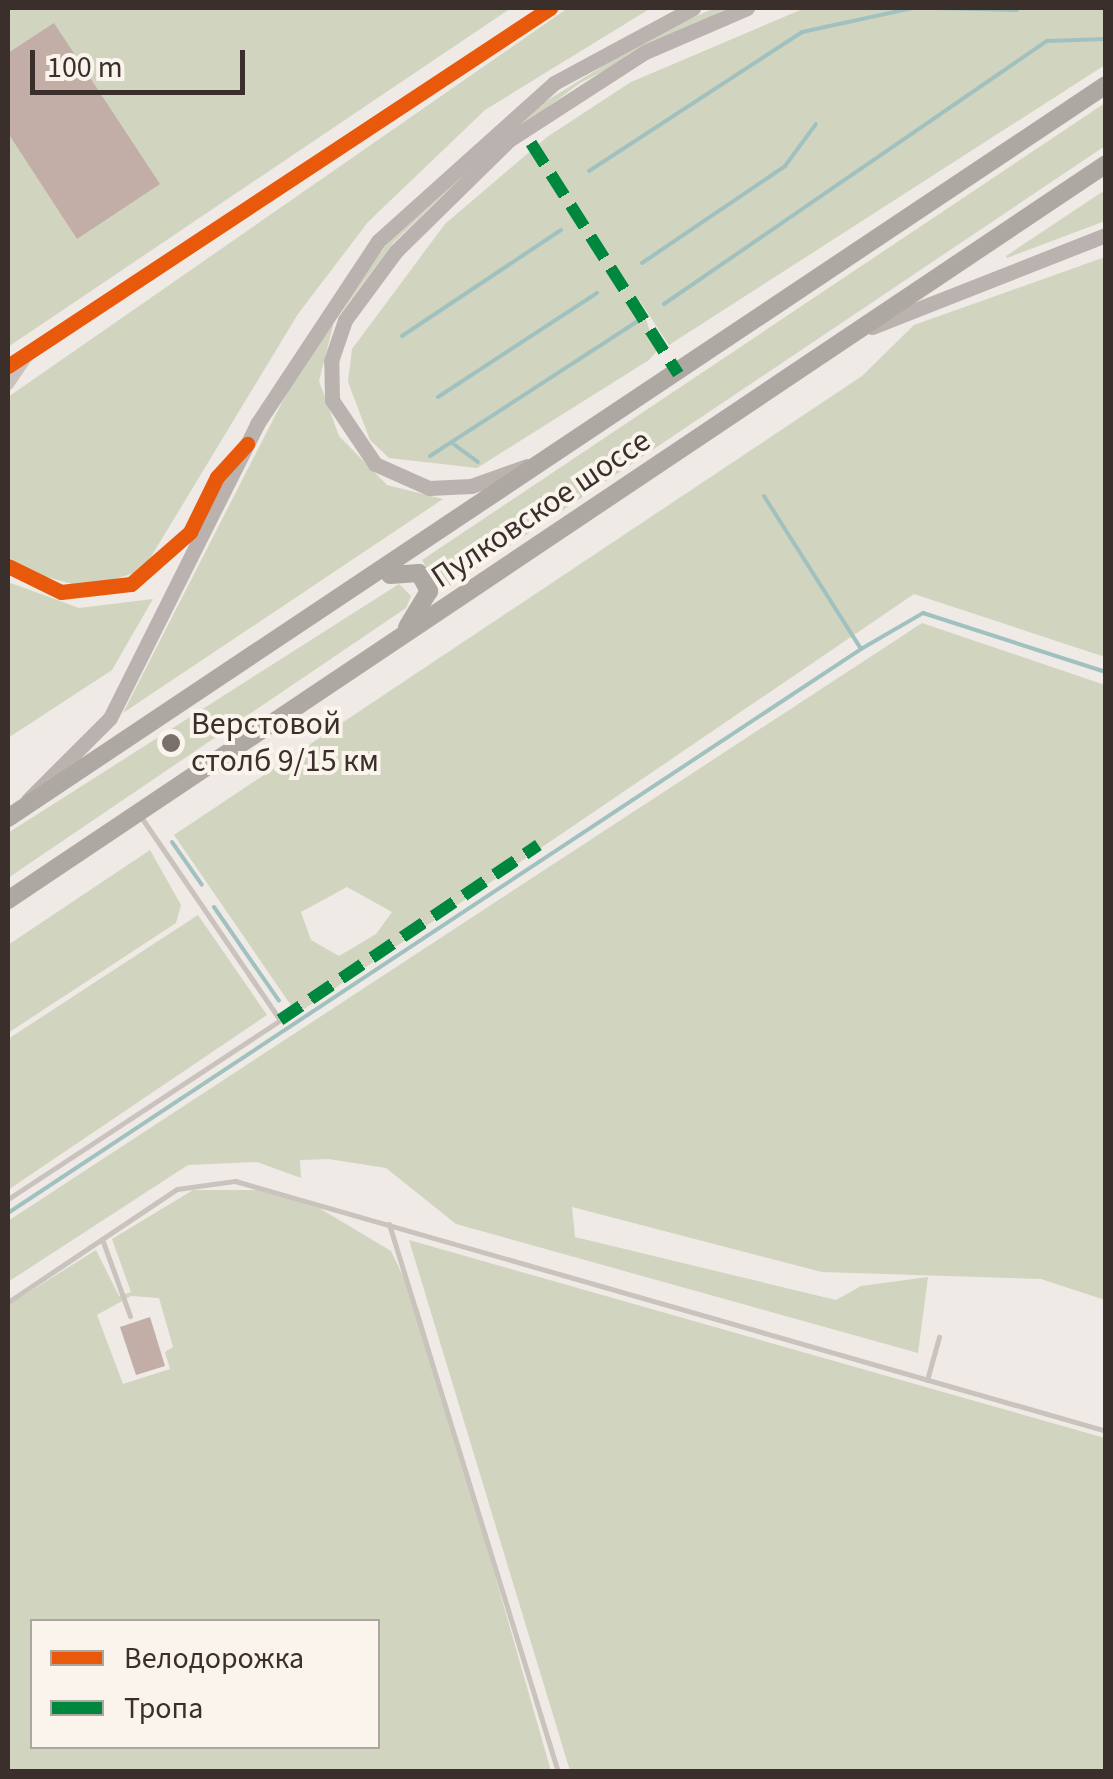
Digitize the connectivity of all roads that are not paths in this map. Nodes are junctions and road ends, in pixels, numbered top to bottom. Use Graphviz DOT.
graph roads {
  1 [pos="550,8"];
  2 [pos="693,8"];
  3 [pos="747,8"];
  4 [pos="1106,85"];
  5 [pos="1106,164"];
  6 [pos="1106,235"];
  7 [pos="849,337"];
  8 [pos="30,352"];
  9 [pos="8,366"];
  10 [pos="8,384"];
  11 [pos="247,444"];
  12 [pos="555,456"];
  13 [pos="8,566"];
  14 [pos="358,590"];
  15 [pos="386,650"];
  16 [pos="13,814"];
  17 [pos="139,815"];
  18 [pos="8,900"];
  19 [pos="8,1200"];
  20 [pos="389,1224"];
  21 [pos="102,1238"];
  22 [pos="8,1302"];
  23 [pos="130,1316"];
  24 [pos="939,1337"];
  25 [pos="927,1380"];
  26 [pos="1106,1431"];
  27 [pos="558,1772"];
  1 -- 8 [label="street"];
  2 -- 11 [label="main road"];
  3 -- 12 [label="main road"];
  4 -- 12 [label="highway, Пулковское шоссе"];
  5 -- 7 [label="highway, Пулковское шоссе"];
  6 -- 7 [label="main road"];
  7 -- 15 [label="highway, Пулковское шоссе"];
  8 -- 9 [label="street"];
  8 -- 10 [label="street"];
  11 -- 13 [label="street"];
  11 -- 16 [label="main road"];
  12 -- 14 [label="highway, Пулковское шоссе"];
  14 -- 15 [label="highway"];
  14 -- 16 [label="highway, Пулковское шоссе"];
  15 -- 17 [label="highway, Пулковское шоссе"];
  17 -- 18 [label="highway, Пулковское шоссе"];
  17 -- 19 [label="lane"];
  20 -- 21 [label="lane"];
  20 -- 25 [label="lane"];
  20 -- 27 [label="lane"];
  21 -- 22 [label="lane"];
  21 -- 23 [label="lane"];
  24 -- 25 [label="lane"];
  25 -- 26 [label="lane"];
}
